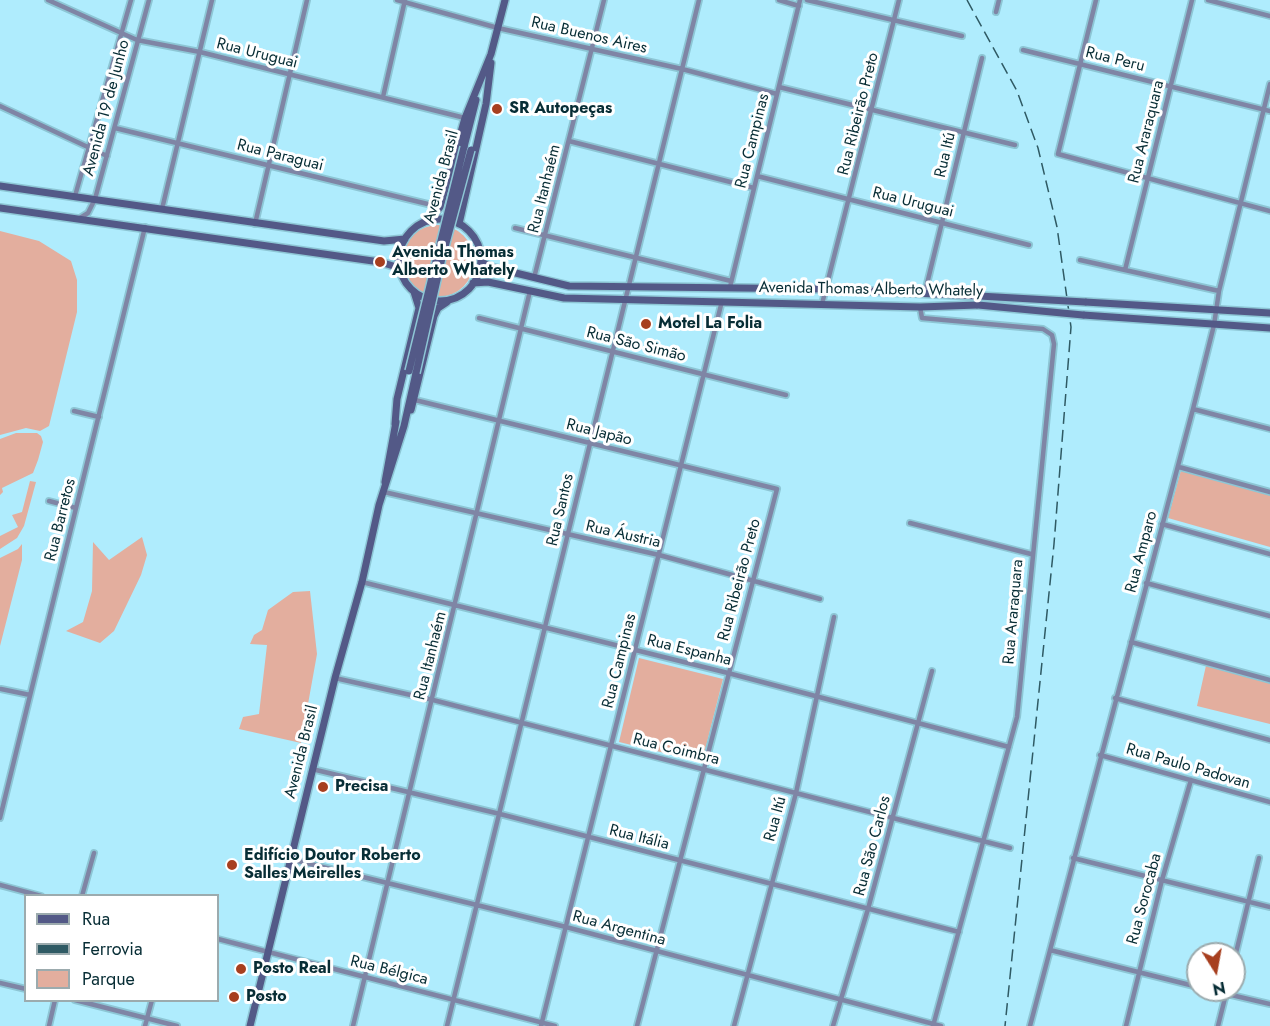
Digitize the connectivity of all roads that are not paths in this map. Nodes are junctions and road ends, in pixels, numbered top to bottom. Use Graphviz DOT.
graph roads {
  1 [pos="48,0"];
  2 [pos="131,0"];
  3 [pos="149,0"];
  4 [pos="212,0"];
  5 [pos="308,0"];
  6 [pos="397,0"];
  7 [pos="505,0"];
  8 [pos="604,0"];
  9 [pos="699,0"];
  10 [pos="779,0"];
  11 [pos="807,0"];
  12 [pos="899,0"];
  13 [pos="999,0"];
  14 [pos="1096,0"];
  15 [pos="1192,0"];
  16 [pos="1208,0"];
  17 [pos="405,1"];
  18 [pos="799,3"];
  19 [pos="996,12"];
  20 [pos="1270,16"];
  21 [pos="894,21"];
  22 [pos="498,28"];
  23 [pos="122,35"];
  24 [pos="962,36"];
  25 [pos="137,40"];
  26 [pos="591,49"];
  27 [pos="1023,50"];
  28 [pos="200,52"];
  29 [pos="982,58"];
  30 [pos="1080,64"];
  31 [pos="682,69"];
  32 [pos="291,74"];
  33 [pos="485,78"];
  34 [pos="1270,84"];
  35 [pos="779,87"];
  36 [pos="1170,87"];
  37 [pos="777,94"];
  38 [pos="383,97"];
  39 [pos="0,106"];
  40 [pos="1264,110"];
  41 [pos="873,111"];
  42 [pos="1270,111"];
  43 [pos="465,118"];
  44 [pos="115,128"];
  45 [pos="963,133"];
  46 [pos="568,141"];
  47 [pos="177,143"];
  48 [pos="1015,145"];
  49 [pos="89,148"];
  50 [pos="107,156"];
  51 [pos="659,162"];
  52 [pos="268,166"];
  53 [pos="757,176"];
  54 [pos="1148,178"];
  55 [pos="0,186"];
  56 [pos="753,188"];
  57 [pos="75,196"];
  58 [pos="95,199"];
  59 [pos="850,200"];
  60 [pos="1240,203"];
  61 [pos="440,207"];
  62 [pos="0,208"];
  63 [pos="162,209"];
  64 [pos="1270,211"];
  65 [pos="81,218"];
  66 [pos="429,221"];
  67 [pos="942,223"];
  68 [pos="255,224"];
  69 [pos="459,225"];
  70 [pos="145,227"];
  71 [pos="515,228"];
  72 [pos="546,236"];
  73 [pos="405,238"];
  74 [pos="1029,245"];
  75 [pos="636,256"];
  76 [pos="1080,260"];
  77 [pos="481,262"];
  78 [pos="400,268"];
  79 [pos="1125,270"];
  80 [pos="534,278"];
  81 [pos="474,284"];
  82 [pos="730,284"];
  83 [pos="629,286"];
  84 [pos="825,289"];
  85 [pos="530,291"];
  86 [pos="1219,291"];
  87 [pos="414,292"];
  88 [pos="925,292"];
  89 [pos="455,298"];
  90 [pos="626,298"];
  91 [pos="722,301"];
  92 [pos="822,304"];
  93 [pos="920,307"];
  94 [pos="1216,310"];
  95 [pos="1270,313"];
  96 [pos="479,318"];
  97 [pos="1214,325"];
  98 [pos="1270,328"];
  99 [pos="521,329"];
  100 [pos="613,351"];
  101 [pos="412,372"];
  102 [pos="704,375"];
  103 [pos="786,395"];
  104 [pos="415,400"];
  105 [pos="1193,409"];
  106 [pos="74,411"];
  107 [pos="99,417"];
  108 [pos="498,422"];
  109 [pos="395,424"];
  110 [pos="404,426"];
  111 [pos="1270,429"];
  112 [pos="590,442"];
  113 [pos="682,465"];
  114 [pos="1179,467"];
  115 [pos="384,488"];
  116 [pos="777,489"];
  117 [pos="1270,492"];
  118 [pos="48,501"];
  119 [pos="76,508"];
  120 [pos="476,513"];
  121 [pos="910,523"];
  122 [pos="1162,524"];
  123 [pos="568,534"];
  124 [pos="1031,554"];
  125 [pos="1270,554"];
  126 [pos="659,555"];
  127 [pos="752,580"];
  128 [pos="362,582"];
  129 [pos="1146,584"];
  130 [pos="820,599"];
  131 [pos="457,604"];
  132 [pos="1270,616"];
  133 [pos="834,617"];
  134 [pos="546,627"];
  135 [pos="1131,642"];
  136 [pos="636,649"];
  137 [pos="932,671"];
  138 [pos="728,673"];
  139 [pos="335,678"];
  140 [pos="1270,680"];
  141 [pos="1,688"];
  142 [pos="30,695"];
  143 [pos="816,696"];
  144 [pos="1115,698"];
  145 [pos="433,700"];
  146 [pos="918,723"];
  147 [pos="523,724"];
  148 [pos="1270,740"];
  149 [pos="611,746"];
  150 [pos="1009,747"];
  151 [pos="1100,755"];
  152 [pos="312,770"];
  153 [pos="704,770"];
  154 [pos="1191,780"];
  155 [pos="0,781"];
  156 [pos="9,783"];
  157 [pos="796,793"];
  158 [pos="409,794"];
  159 [pos="1270,802"];
  160 [pos="500,814"];
  161 [pos="0,818"];
  162 [pos="893,818"];
  163 [pos="588,837"];
  164 [pos="984,841"];
  165 [pos="1010,848"];
  166 [pos="94,853"];
  167 [pos="290,858"];
  168 [pos="1072,858"];
  169 [pos="1259,858"];
  170 [pos="680,861"];
  171 [pos="1162,880"];
  172 [pos="388,884"];
  173 [pos="771,884"];
  174 [pos="0,885"];
  175 [pos="34,894"];
  176 [pos="83,894"];
  177 [pos="1248,903"];
  178 [pos="478,906"];
  179 [pos="1270,907"];
  180 [pos="868,909"];
  181 [pos="566,927"];
  182 [pos="959,932"];
  183 [pos="219,939"];
  184 [pos="1239,942"];
  185 [pos="1050,950"];
  186 [pos="655,951"];
  187 [pos="269,953"];
  188 [pos="1138,972"];
  189 [pos="748,976"];
  190 [pos="365,978"];
  191 [pos="0,983"];
  192 [pos="1186,984"];
  193 [pos="24,989"];
  194 [pos="1246,997"];
  195 [pos="454,1000"];
  196 [pos="839,1000"];
  197 [pos="55,1002"];
  198 [pos="83,1002"];
  199 [pos="151,1002"];
  200 [pos="1224,1002"];
  201 [pos="1270,1004"];
  202 [pos="147,1019"];
  203 [pos="541,1024"];
  204 [pos="934,1025"];
  205 [pos="49,1026"];
  206 [pos="145,1026"];
  207 [pos="177,1026"];
  208 [pos="250,1026"];
  209 [pos="353,1026"];
  210 [pos="447,1026"];
  211 [pos="555,1026"];
  212 [pos="637,1026"];
  213 [pos="734,1026"];
  214 [pos="833,1026"];
  215 [pos="941,1026"];
  216 [pos="1030,1026"];
  217 [pos="1126,1026"];
  218 [pos="1218,1026"];
  1 -- 23 [label="street, Rua Uruguai"];
  2 -- 23 [label="street, Avenida 19 de Junho"];
  3 -- 25 [label="street, Avenida 19 de Junho"];
  4 -- 28 [label="street"];
  5 -- 32 [label="street"];
  6 -- 17 [label="street, Rua Buenos Aires"];
  7 -- 22 [label="main road, Avenida Brasil"];
  8 -- 26 [label="street, Rua Itanhaém"];
  9 -- 31 [label="street, Rua Santos"];
  10 -- 18 [label="street"];
  11 -- 21 [label="street"];
  12 -- 21 [label="street, Rua Ribeirão Preto"];
  13 -- 19 [label="street"];
  14 -- 30 [label="street"];
  15 -- 36 [label="street, Rua Araraquara"];
  16 -- 20 [label="street"];
  17 -- 22 [label="street, Rua Buenos Aires"];
  17 -- 38 [label="street"];
  18 -- 35 [label="street, Rua Campinas"];
  21 -- 24 [label="street"];
  21 -- 41 [label="street, Rua Ribeirão Preto"];
  22 -- 26 [label="street, Rua Buenos Aires"];
  22 -- 33 [label="main road, Avenida Brasil"];
  23 -- 25 [label="street, Rua Uruguai"];
  23 -- 49 [label="street, Avenida 19 de Junho"];
  25 -- 28 [label="street, Rua Uruguai"];
  25 -- 44 [label="street, Avenida 19 de Junho"];
  26 -- 31 [label="street, Rua Buenos Aires"];
  26 -- 46 [label="street, Rua Itanhaém"];
  27 -- 30 [label="street, Rua Peru"];
  28 -- 32 [label="street, Rua Uruguai"];
  28 -- 47 [label="street"];
  29 -- 45 [label="street, Rua Itú"];
  30 -- 36 [label="street, Rua Peru"];
  30 -- 54 [label="street"];
  31 -- 37 [label="street, Rua Buenos Aires"];
  31 -- 51 [label="street, Rua Santos"];
  32 -- 38 [label="street, Rua Uruguai"];
  32 -- 52 [label="street"];
  33 -- 43 [label="main road, Avenida Brasil"];
  33 -- 69 [label="main road, Avenida Brasil"];
  33 -- 101 [label="main road, Avenida Brasil, bridge"];
  34 -- 40 [label="street, Rua Amparo"];
  35 -- 37 [label="street, Rua Campinas"];
  35 -- 41 [label="street"];
  36 -- 40 [label="street, Rua Peru"];
  36 -- 54 [label="street, Rua Araraquara"];
  37 -- 53 [label="street, Rua Campinas"];
  38 -- 43 [label="street, Rua Uruguai"];
  39 -- 49 [label="street"];
  40 -- 42 [label="street, Rua Peru"];
  40 -- 60 [label="street, Rua Amparo"];
  41 -- 45 [label="street"];
  41 -- 59 [label="street, Rua Ribeirão Preto"];
  43 -- 61 [label="main road, Avenida Brasil"];
  44 -- 47 [label="street, Rua Paraguai"];
  44 -- 50 [label="street, Avenida 19 de Junho"];
  45 -- 48 [label="street"];
  45 -- 67 [label="street, Rua Itú"];
  46 -- 51 [label="street"];
  46 -- 72 [label="street, Rua Itanhaém"];
  47 -- 52 [label="street, Rua Paraguai"];
  47 -- 63 [label="street"];
  49 -- 50 [label="street"];
  49 -- 57 [label="street, Avenida 19 de Junho"];
  50 -- 58 [label="street, Avenida 19 de Junho"];
  51 -- 56 [label="street"];
  51 -- 75 [label="street, Rua Santos"];
  52 -- 61 [label="street, Rua Paraguai"];
  52 -- 68 [label="street"];
  53 -- 56 [label="street, Rua Campinas"];
  53 -- 59 [label="street, Rua Uruguai"];
  54 -- 60 [label="street"];
  54 -- 79 [label="street, Rua Araraquara"];
  55 -- 57 [label="main road"];
  56 -- 82 [label="street, Rua Campinas"];
  57 -- 58 [label="main road"];
  58 -- 63 [label="main road"];
  58 -- 65 [label="street, Avenida 19 de Junho"];
  59 -- 67 [label="street, Rua Uruguai"];
  59 -- 84 [label="street, Rua Ribeirão Preto"];
  60 -- 64 [label="street"];
  60 -- 86 [label="street, Rua Amparo"];
  61 -- 66 [label="main road, Avenida Brasil"];
  62 -- 65 [label="main road"];
  63 -- 68 [label="main road"];
  65 -- 70 [label="main road"];
  66 -- 69 [label="main road"];
  66 -- 73 [label="main road"];
  67 -- 74 [label="street, Rua Uruguai"];
  67 -- 88 [label="street, Rua Itú"];
  68 -- 73 [label="main road"];
  69 -- 77 [label="main road"];
  70 -- 78 [label="main road"];
  70 -- 107 [label="street, Rua Barretos"];
  71 -- 72 [label="street"];
  72 -- 75 [label="street"];
  72 -- 80 [label="street, Rua Itanhaém"];
  73 -- 78 [label="main road"];
  75 -- 82 [label="street"];
  75 -- 83 [label="street, Rua Santos"];
  76 -- 79 [label="street"];
  77 -- 80 [label="main road, Avenida Thomas Alberto Whately"];
  77 -- 81 [label="main road"];
  78 -- 87 [label="main road"];
  79 -- 86 [label="street"];
  80 -- 83 [label="main road, Avenida Thomas Alberto Whately"];
  81 -- 85 [label="main road, Avenida Thomas Alberto Whately"];
  81 -- 89 [label="main road"];
  82 -- 83 [label="main road, Avenida Thomas Alberto Whately"];
  82 -- 84 [label="main road, Avenida Thomas Alberto Whately"];
  83 -- 90 [label="street, Rua Santos"];
  84 -- 88 [label="main road, Avenida Thomas Alberto Whately"];
  84 -- 92 [label="street, Rua Ribeirão Preto"];
  85 -- 90 [label="main road, Avenida Thomas Alberto Whately"];
  85 -- 99 [label="street, Rua Itanhaém"];
  86 -- 94 [label="street, Rua Amparo"];
  87 -- 89 [label="main road"];
  87 -- 109 [label="main road, Avenida Brasil"];
  88 -- 94 [label="main road, Avenida Thomas Alberto Whately, bridge"];
  89 -- 104 [label="main road, Avenida Brasil"];
  90 -- 91 [label="main road, Avenida Thomas Alberto Whately"];
  90 -- 100 [label="street, Rua Santos"];
  91 -- 92 [label="main road, Avenida Thomas Alberto Whately"];
  91 -- 102 [label="street, Rua Campinas"];
  92 -- 93 [label="main road, Avenida Thomas Alberto Whately"];
  93 -- 97 [label="main road, Avenida Thomas Alberto Whately, bridge"];
  93 -- 124 [label="street, Rua Araraquara"];
  94 -- 95 [label="main road, Avenida Thomas Alberto Whately"];
  94 -- 97 [label="street, Rua Amparo"];
  96 -- 99 [label="street, Rua São Simão"];
  97 -- 98 [label="main road, Avenida Thomas Alberto Whately"];
  97 -- 105 [label="street, Rua Amparo"];
  99 -- 100 [label="street, Rua São Simão"];
  99 -- 108 [label="street, Rua Itanhaém"];
  100 -- 102 [label="street, Rua São Simão"];
  100 -- 112 [label="street, Rua Santos"];
  101 -- 109 [label="main road, Avenida Brasil"];
  101 -- 110 [label="main road, Avenida Brasil"];
  102 -- 103 [label="street, Rua São Simão"];
  102 -- 113 [label="street, Rua Campinas"];
  104 -- 108 [label="street, Rua Japão"];
  104 -- 110 [label="main road, Avenida Brasil"];
  105 -- 111 [label="street"];
  105 -- 114 [label="street, Rua Amparo"];
  106 -- 107 [label="street"];
  107 -- 119 [label="street, Rua Barretos"];
  108 -- 112 [label="street, Rua Japão"];
  108 -- 120 [label="street, Rua Itanhaém"];
  109 -- 115 [label="main road, Avenida Brasil"];
  110 -- 115 [label="main road, Avenida Brasil"];
  112 -- 113 [label="street, Rua Japão"];
  112 -- 123 [label="street, Rua Santos"];
  113 -- 116 [label="street, Rua Japão"];
  113 -- 126 [label="street, Rua Campinas"];
  114 -- 117 [label="street"];
  114 -- 122 [label="street, Rua Amparo"];
  115 -- 120 [label="street, Rua Áustria"];
  115 -- 128 [label="main road, Avenida Brasil"];
  116 -- 127 [label="street, Rua Ribeirão Preto"];
  118 -- 119 [label="street"];
  119 -- 142 [label="street, Rua Barretos"];
  120 -- 123 [label="street, Rua Áustria"];
  120 -- 131 [label="street, Rua Itanhaém"];
  121 -- 124 [label="street"];
  122 -- 125 [label="street"];
  122 -- 129 [label="street, Rua Amparo"];
  123 -- 126 [label="street, Rua Áustria"];
  123 -- 134 [label="street, Rua Santos"];
  124 -- 150 [label="street, Rua Araraquara"];
  126 -- 127 [label="street, Rua Áustria"];
  126 -- 136 [label="street, Rua Campinas"];
  127 -- 130 [label="street, Rua Áustria"];
  127 -- 138 [label="street, Rua Ribeirão Preto"];
  128 -- 131 [label="street, Rua Espanha"];
  128 -- 139 [label="main road, Avenida Brasil"];
  129 -- 132 [label="street"];
  129 -- 135 [label="street, Rua Amparo"];
  131 -- 134 [label="street, Rua Espanha"];
  131 -- 145 [label="street, Rua Itanhaém"];
  133 -- 143 [label="street, Rua Itú"];
  134 -- 136 [label="street, Rua Espanha"];
  134 -- 147 [label="street, Rua Santos"];
  135 -- 140 [label="street"];
  135 -- 144 [label="street, Rua Amparo"];
  136 -- 138 [label="street, Rua Espanha"];
  136 -- 149 [label="street, Rua Campinas"];
  137 -- 146 [label="street, Rua São Carlos"];
  138 -- 143 [label="street, Rua Espanha"];
  138 -- 153 [label="street, Rua Ribeirão Preto"];
  139 -- 145 [label="street, Rua Coimbra"];
  139 -- 152 [label="main road, Avenida Brasil"];
  141 -- 142 [label="street"];
  142 -- 156 [label="street, Rua Barretos"];
  143 -- 146 [label="street, Rua Espanha"];
  143 -- 157 [label="street, Rua Itú"];
  144 -- 148 [label="street"];
  144 -- 151 [label="street, Rua Amparo"];
  145 -- 147 [label="street, Rua Coimbra"];
  145 -- 158 [label="street, Rua Itanhaém"];
  146 -- 150 [label="street, Rua Espanha"];
  146 -- 162 [label="street, Rua São Carlos"];
  147 -- 149 [label="street, Rua Coimbra"];
  147 -- 160 [label="street, Rua Santos"];
  149 -- 153 [label="street, Rua Coimbra"];
  149 -- 163 [label="street, Rua Campinas"];
  150 -- 164 [label="street, Rua Araraquara"];
  151 -- 154 [label="street, Rua Paulo Padovan"];
  151 -- 168 [label="street, Rua Amparo"];
  152 -- 158 [label="street, Rua Itália"];
  152 -- 167 [label="main road, Avenida Brasil"];
  153 -- 157 [label="street, Rua Coimbra"];
  153 -- 170 [label="street, Rua Ribeirão Preto"];
  154 -- 159 [label="street, Rua Paulo Padovan"];
  154 -- 171 [label="street, Rua Sorocaba"];
  155 -- 156 [label="street"];
  156 -- 161 [label="street, Rua Barretos"];
  157 -- 162 [label="street, Rua Coimbra"];
  157 -- 173 [label="street, Rua Itú"];
  158 -- 160 [label="street, Rua Itália"];
  158 -- 172 [label="street, Rua Itanhaém"];
  160 -- 163 [label="street, Rua Itália"];
  160 -- 178 [label="street, Rua Santos"];
  162 -- 164 [label="street, Rua Coimbra"];
  162 -- 180 [label="street, Rua São Carlos"];
  163 -- 170 [label="street, Rua Itália"];
  163 -- 181 [label="street, Rua Campinas"];
  164 -- 165 [label="street, Rua Coimbra"];
  164 -- 182 [label="street, Rua Araraquara"];
  166 -- 176 [label="street"];
  167 -- 172 [label="street, Rua Argentina"];
  167 -- 187 [label="main road, Avenida Brasil"];
  168 -- 171 [label="street"];
  168 -- 185 [label="street, Rua Amparo"];
  169 -- 177 [label="street"];
  170 -- 173 [label="street, Rua Itália"];
  170 -- 186 [label="street, Rua Ribeirão Preto"];
  171 -- 177 [label="street"];
  171 -- 188 [label="street, Rua Sorocaba"];
  172 -- 178 [label="street, Rua Argentina"];
  172 -- 190 [label="street, Rua Itanhaém"];
  173 -- 180 [label="street, Rua Itália"];
  173 -- 189 [label="street, Rua Itú"];
  174 -- 175 [label="street"];
  177 -- 179 [label="street"];
  177 -- 184 [label="street"];
  178 -- 181 [label="street, Rua Argentina"];
  178 -- 195 [label="street, Rua Santos"];
  180 -- 182 [label="street, Rua Itália"];
  180 -- 196 [label="street, Rua São Carlos"];
  181 -- 186 [label="street, Rua Argentina"];
  181 -- 203 [label="street, Rua Campinas"];
  182 -- 204 [label="street, Rua Araraquara"];
  183 -- 187 [label="street, Rua Bélgica"];
  185 -- 188 [label="street"];
  185 -- 216 [label="street, Rua Amparo"];
  186 -- 189 [label="street, Rua Argentina"];
  186 -- 212 [label="street, Rua Ribeirão Preto"];
  187 -- 190 [label="street, Rua Bélgica"];
  187 -- 208 [label="main road, Avenida Brasil"];
  188 -- 192 [label="street"];
  188 -- 217 [label="street, Rua Sorocaba"];
  189 -- 196 [label="street, Rua Argentina"];
  189 -- 213 [label="street, Rua Itú"];
  190 -- 195 [label="street, Rua Bélgica"];
  190 -- 209 [label="street, Rua Itanhaém"];
  191 -- 193 [label="street"];
  194 -- 201 [label="street"];
  195 -- 203 [label="street, Rua Bélgica"];
  195 -- 210 [label="street, Rua Santos"];
  196 -- 204 [label="street, Rua Argentina"];
  196 -- 214 [label="street, Rua São Carlos"];
  197 -- 205 [label="street"];
  198 -- 202 [label="street"];
  199 -- 202 [label="street"];
  200 -- 218 [label="street"];
  202 -- 206 [label="street"];
  202 -- 207 [label="street"];
  203 -- 211 [label="street, Rua Bélgica"];
  204 -- 215 [label="street, Rua Argentina"];
}
